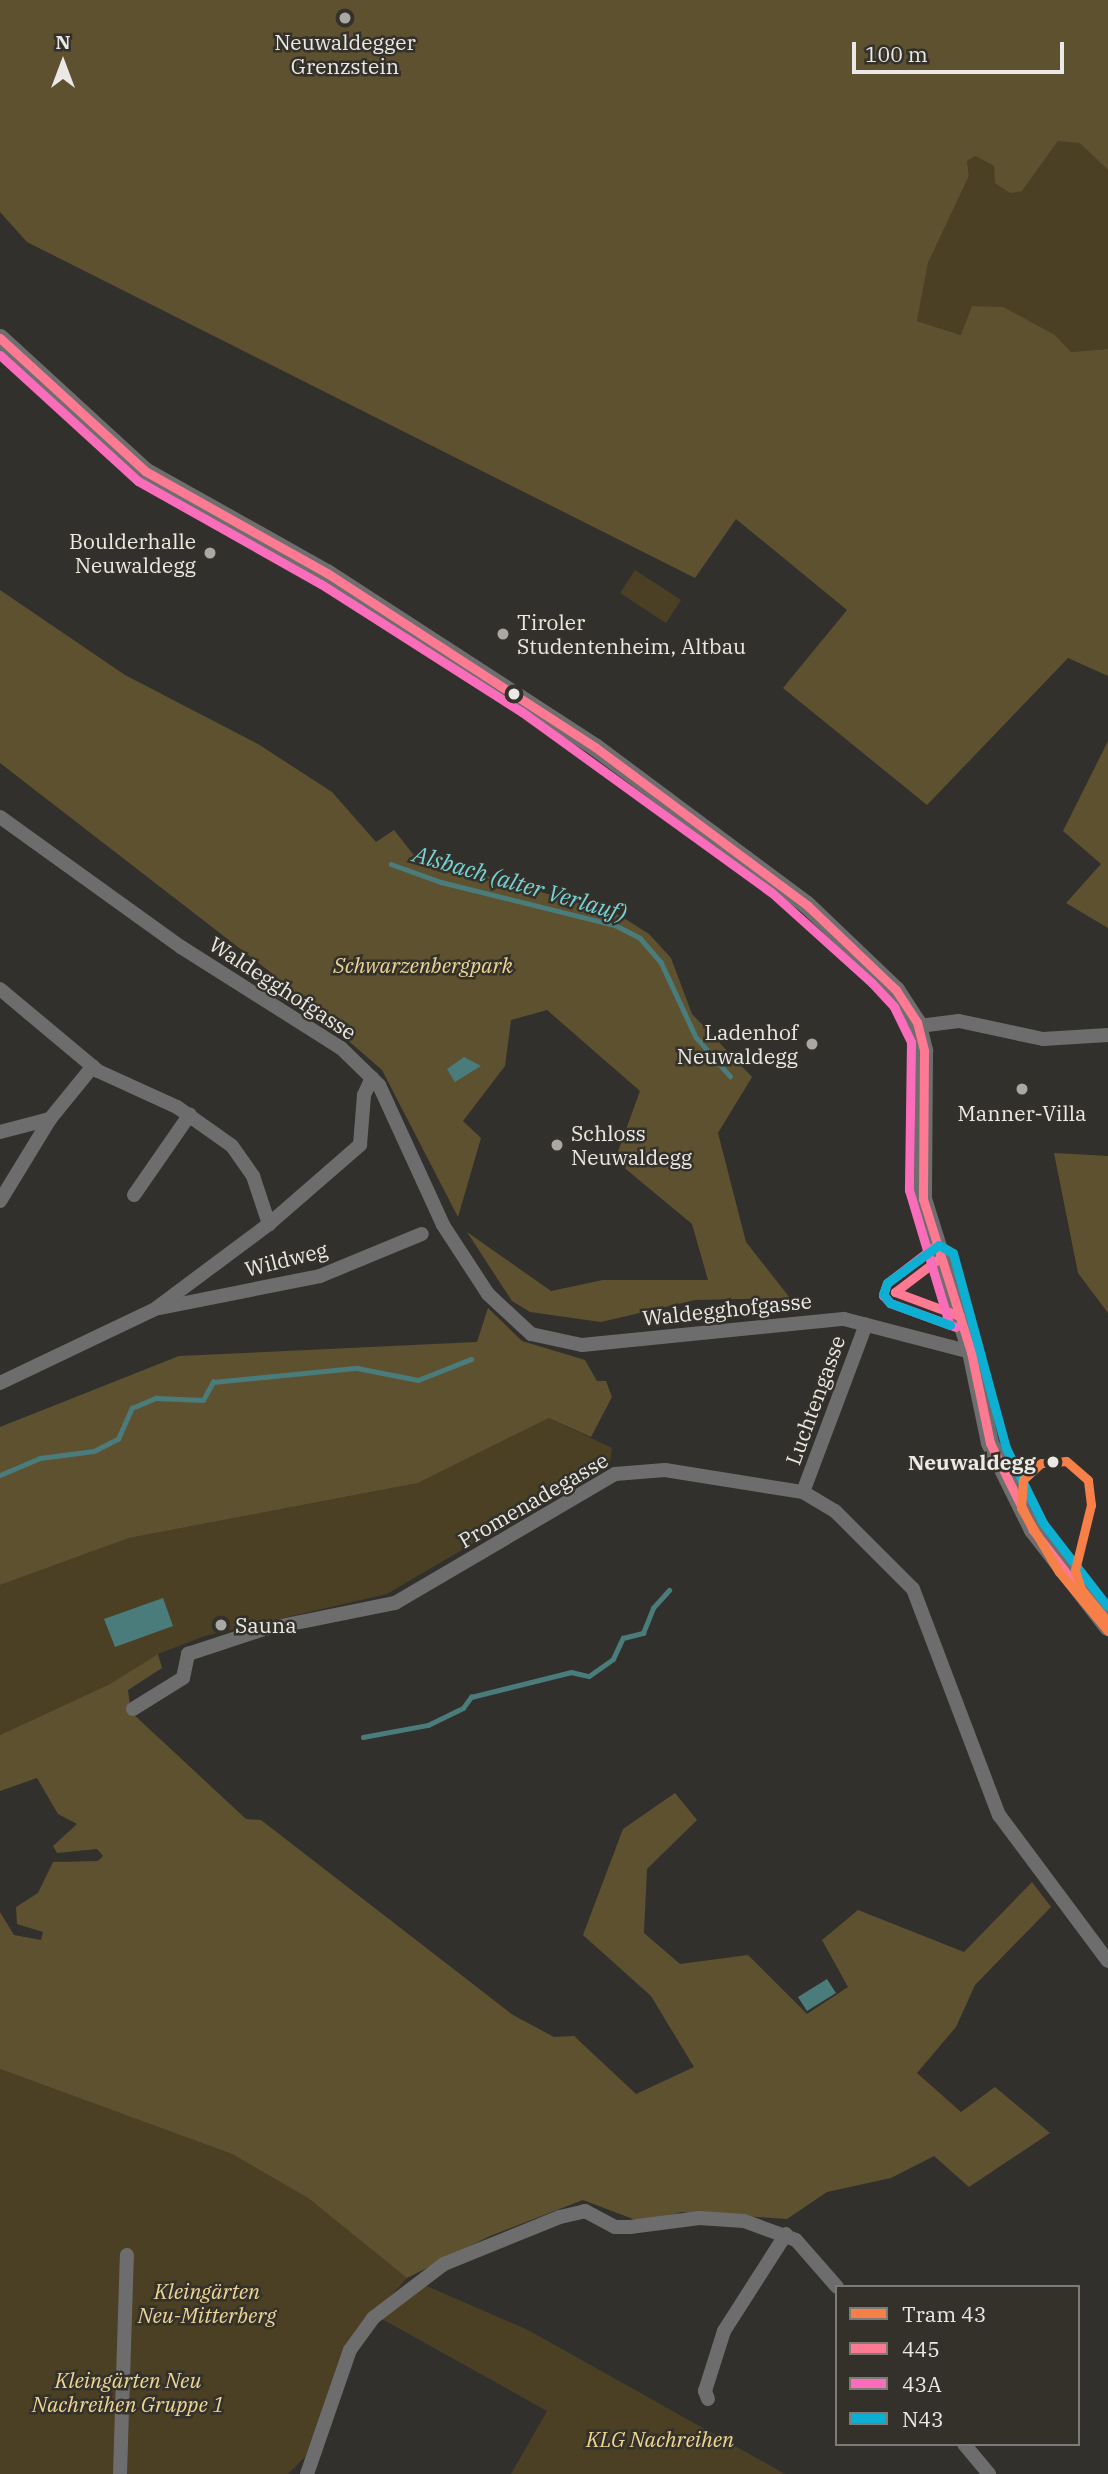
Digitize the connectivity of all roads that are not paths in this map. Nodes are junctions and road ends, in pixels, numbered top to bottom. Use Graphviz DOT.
graph roads {
  1 [pos="0,338"];
  2 [pos="0,817"];
  3 [pos="0,989"];
  4 [pos="919,1026"];
  5 [pos="1108,1035"];
  6 [pos="93,1066"];
  7 [pos="372,1078"];
  8 [pos="190,1114"];
  9 [pos="50,1119"];
  10 [pos="0,1132"];
  11 [pos="134,1195"];
  12 [pos="0,1201"];
  13 [pos="269,1224"];
  14 [pos="422,1234"];
  15 [pos="155,1309"];
  16 [pos="866,1324"];
  17 [pos="971,1352"];
  18 [pos="0,1383"];
  19 [pos="803,1492"];
  20 [pos="1108,1627"];
  21 [pos="133,1709"];
  22 [pos="1108,1961"];
  23 [pos="786,2234"];
  24 [pos="127,2255"];
  25 [pos="835,2285"];
  26 [pos="708,2399"];
  27 [pos="966,2446"];
  28 [pos="120,2474"];
  29 [pos="307,2474"];
  30 [pos="989,2474"];
  1 -- 4 [label="main road"];
  2 -- 7 [label="street, Waldegghofgasse"];
  3 -- 6 [label="street"];
  4 -- 5 [label="street"];
  4 -- 17 [label="main road"];
  6 -- 8 [label="street"];
  6 -- 9 [label="street"];
  7 -- 13 [label="street"];
  7 -- 16 [label="street, Waldegghofgasse"];
  8 -- 11 [label="street"];
  8 -- 13 [label="street"];
  9 -- 10 [label="street"];
  9 -- 12 [label="street"];
  13 -- 15 [label="street"];
  14 -- 15 [label="street, Wildweg"];
  15 -- 18 [label="street"];
  16 -- 17 [label="street, Waldegghofgasse"];
  16 -- 19 [label="street, Luchtengasse"];
  17 -- 20 [label="main road"];
  19 -- 21 [label="street, Promenadegasse"];
  19 -- 22 [label="street, Promenadegasse"];
  23 -- 25 [label="street"];
  23 -- 26 [label="street"];
  23 -- 29 [label="street"];
  24 -- 28 [label="street"];
  27 -- 30 [label="street"];
}
